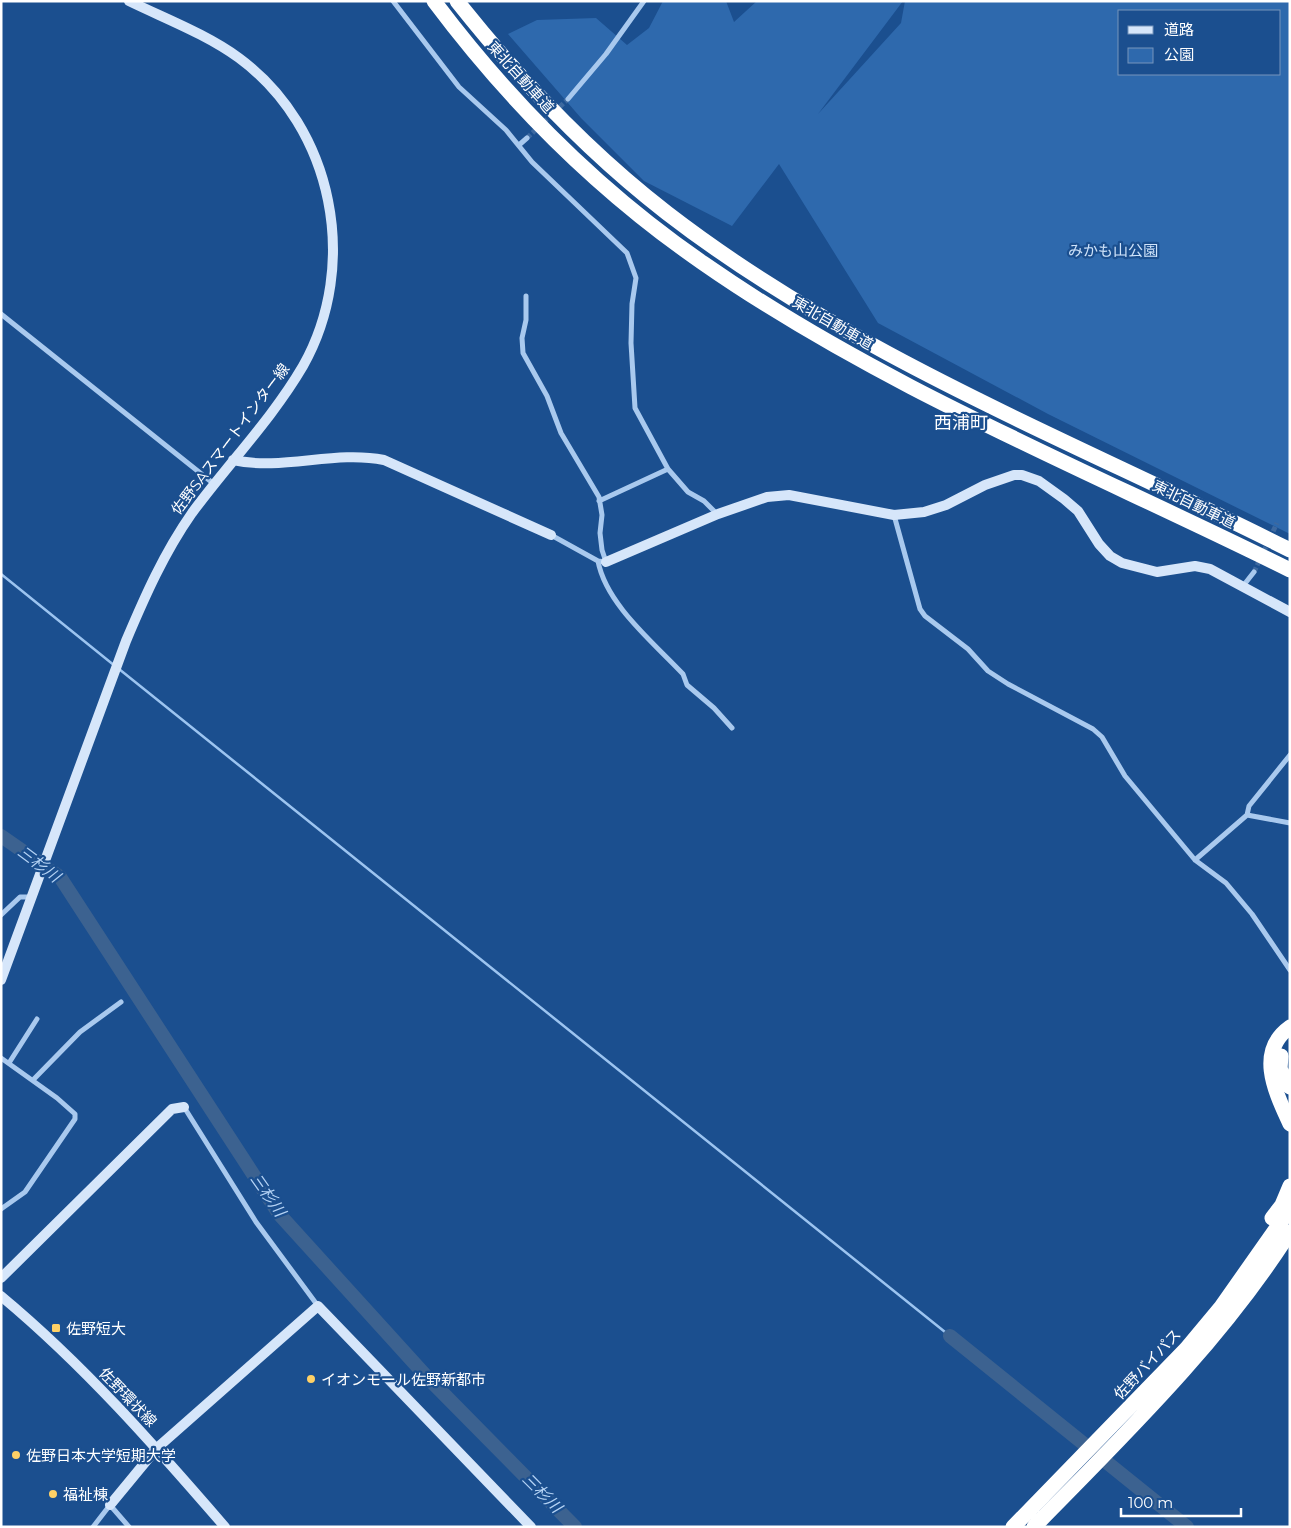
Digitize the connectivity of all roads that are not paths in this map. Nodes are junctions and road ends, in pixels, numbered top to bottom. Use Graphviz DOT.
graph roads {
  1 [pos="129,1"];
  2 [pos="393,1"];
  3 [pos="434,1"];
  4 [pos="457,1"];
  5 [pos="644,1"];
  6 [pos="568,99"];
  7 [pos="527,138"];
  8 [pos="519,145"];
  9 [pos="526,296"];
  10 [pos="1,314"];
  11 [pos="233,460"];
  12 [pos="668,469"];
  13 [pos="214,485"];
  14 [pos="599,500"];
  15 [pos="718,514"];
  16 [pos="894,515"];
  17 [pos="551,535"];
  18 [pos="1290,550"];
  19 [pos="602,561"];
  20 [pos="1290,570"];
  21 [pos="1254,572"];
  22 [pos="1243,586"];
  23 [pos="1290,612"];
  24 [pos="732,728"];
  25 [pos="1290,755"];
  26 [pos="1247,815"];
  27 [pos="1290,823"];
  28 [pos="1195,860"];
  29 [pos="33,897"];
  30 [pos="1,915"];
  31 [pos="1290,970"];
  32 [pos="1,980"];
  33 [pos="121,1002"];
  34 [pos="37,1019"];
  35 [pos="1290,1027"];
  36 [pos="1290,1039"];
  37 [pos="1,1058"];
  38 [pos="9,1063"];
  39 [pos="33,1080"];
  40 [pos="1290,1087"];
  41 [pos="184,1107"];
  42 [pos="1290,1124"];
  43 [pos="1290,1186"];
  44 [pos="1,1209"];
  45 [pos="1290,1209"];
  46 [pos="1288,1235"];
  47 [pos="1,1278"];
  48 [pos="1,1296"];
  49 [pos="318,1306"];
  50 [pos="1186,1349"];
  51 [pos="1111,1438"];
  52 [pos="157,1448"];
  53 [pos="1078,1472"];
  54 [pos="110,1505"];
  55 [pos="93,1527"];
  56 [pos="128,1527"];
  57 [pos="225,1527"];
  58 [pos="531,1527"];
  59 [pos="1013,1527"];
  60 [pos="1034,1527"];
  1 -- 11 [label="street, 佐野SAスマートインター線"];
  2 -- 8 [label="street"];
  3 -- 20 [label="highway, 東北自動車道"];
  4 -- 18 [label="highway, 東北自動車道"];
  5 -- 6 [label="street"];
  7 -- 8 [label="street"];
  8 -- 12 [label="street"];
  9 -- 14 [label="street"];
  10 -- 13 [label="street"];
  11 -- 13 [label="street, 佐野SAスマートインター線"];
  11 -- 17 [label="street"];
  12 -- 14 [label="street"];
  12 -- 15 [label="street"];
  13 -- 29 [label="street, 佐野SAスマートインター線"];
  14 -- 19 [label="street"];
  15 -- 16 [label="street"];
  15 -- 19 [label="street"];
  16 -- 22 [label="street"];
  16 -- 28 [label="street"];
  17 -- 19 [label="street"];
  19 -- 24 [label="street"];
  21 -- 22 [label="street"];
  22 -- 23 [label="street"];
  25 -- 26 [label="street"];
  26 -- 27 [label="street"];
  26 -- 28 [label="street"];
  28 -- 31 [label="street"];
  29 -- 30 [label="street"];
  29 -- 32 [label="street"];
  33 -- 39 [label="street"];
  34 -- 38 [label="street"];
  35 -- 42 [label="highway"];
  36 -- 40 [label="highway"];
  37 -- 38 [label="street"];
  38 -- 39 [label="street"];
  39 -- 44 [label="street"];
  41 -- 47 [label="street"];
  41 -- 49 [label="street"];
  43 -- 50 [label="highway"];
  45 -- 50 [label="highway, 佐野バイパス"];
  46 -- 51 [label="highway, 佐野バイパス"];
  48 -- 52 [label="street, 佐野環状線"];
  49 -- 52 [label="street"];
  49 -- 58 [label="street"];
  50 -- 51 [label="highway, 佐野バイパス"];
  51 -- 53 [label="highway, 佐野バイパス"];
  52 -- 54 [label="street"];
  52 -- 57 [label="street, 佐野環状線"];
  53 -- 59 [label="highway, 佐野バイパス"];
  53 -- 60 [label="highway, 佐野バイパス"];
  54 -- 55 [label="street"];
  54 -- 56 [label="street"];
}
